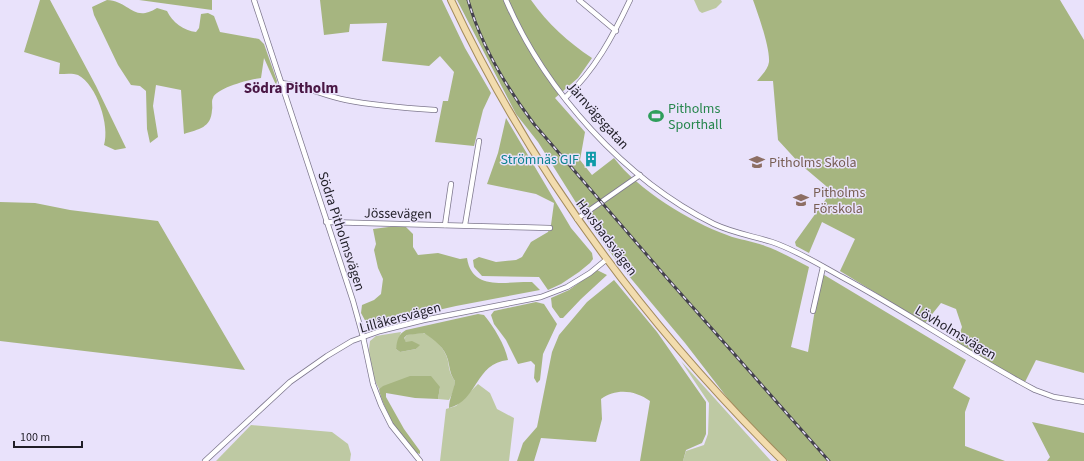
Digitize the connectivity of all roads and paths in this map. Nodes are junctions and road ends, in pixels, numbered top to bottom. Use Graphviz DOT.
graph roads {
  1 [pos="254,0"];
  2 [pos="451,0"];
  3 [pos="506,0"];
  4 [pos="580,0"];
  5 [pos="630,0"];
  6 [pos="616,31"];
  7 [pos="281,83"];
  8 [pos="565,98"];
  9 [pos="435,110"];
  10 [pos="479,141"];
  11 [pos="640,175"];
  12 [pos="451,184"];
  13 [pos="577,219"];
  14 [pos="326,222"];
  15 [pos="445,225"];
  16 [pos="465,225"];
  17 [pos="550,228"];
  18 [pos="607,259"];
  19 [pos="823,267"];
  20 [pos="813,311"];
  21 [pos="364,337"];
  22 [pos="1084,402"];
  23 [pos="204,461"];
  24 [pos="420,461"];
  25 [pos="783,461"];
  1 -- 7 [label="street, Södra Pitholmsvägen"];
  2 -- 13 [label="main road, Havsbadsvägen"];
  3 -- 8 [label="street, Järnvägsgatan"];
  4 -- 6 [label="street"];
  5 -- 6 [label="street"];
  6 -- 8 [label="street"];
  7 -- 9 [label="street"];
  7 -- 14 [label="street, Södra Pitholmsvägen"];
  8 -- 11 [label="street, Järnvägsgatan"];
  10 -- 16 [label="street"];
  11 -- 13 [label="street"];
  11 -- 19 [label="street, Lövholmsvägen"];
  12 -- 15 [label="street, Jössevägen"];
  13 -- 18 [label="main road, Havsbadsvägen"];
  14 -- 15 [label="street, Jössevägen"];
  14 -- 21 [label="street, Södra Pitholmsvägen"];
  15 -- 16 [label="street, Jössevägen"];
  16 -- 17 [label="street, Jössevägen"];
  18 -- 21 [label="street, Lillåkersvägen"];
  18 -- 25 [label="main road, Havsbadsvägen"];
  19 -- 20 [label="street"];
  19 -- 22 [label="street, Lövholmsvägen"];
  21 -- 23 [label="street, Lillåkersvägen"];
  21 -- 24 [label="street, Södra Pitholmsvägen"];
}
